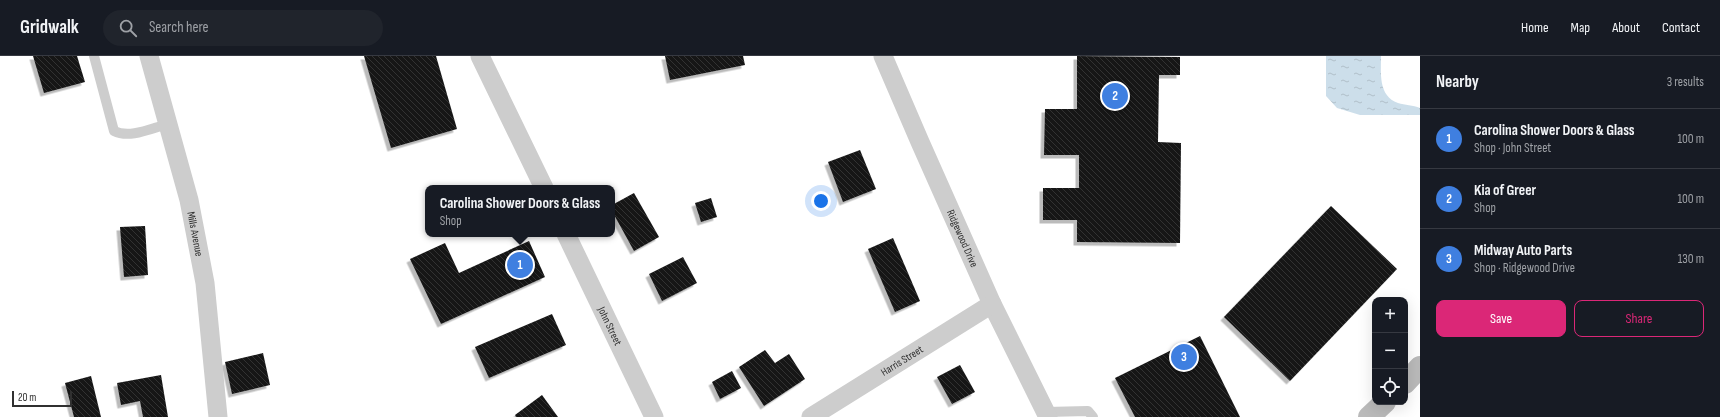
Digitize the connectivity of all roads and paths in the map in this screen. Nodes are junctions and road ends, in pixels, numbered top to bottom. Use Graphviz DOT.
graph roads {
  1 [pos="94,56"];
  2 [pos="149,56"];
  3 [pos="480,56"];
  4 [pos="883,56"];
  5 [pos="168,124"];
  6 [pos="543,185"];
  7 [pos="567,237"];
  8 [pos="992,304"];
  9 [pos="1420,367"];
  10 [pos="1408,380"];
  11 [pos="1047,414"];
  12 [pos="218,417"];
  13 [pos="654,417"];
  14 [pos="811,417"];
  15 [pos="1093,417"];
  1 -- 5 [label="lane"];
  2 -- 5 [label="street, Mills Avenue"];
  3 -- 6 [label="street"];
  4 -- 8 [label="street, Ridgewood Drive"];
  5 -- 12 [label="street, Mills Avenue"];
  7 -- 13 [label="street, John Street"];
  8 -- 11 [label="street, Ridgewood Drive"];
  8 -- 14 [label="street, Harris Street"];
  9 -- 10 [label="main road"];
  11 -- 15 [label="lane"];
}
